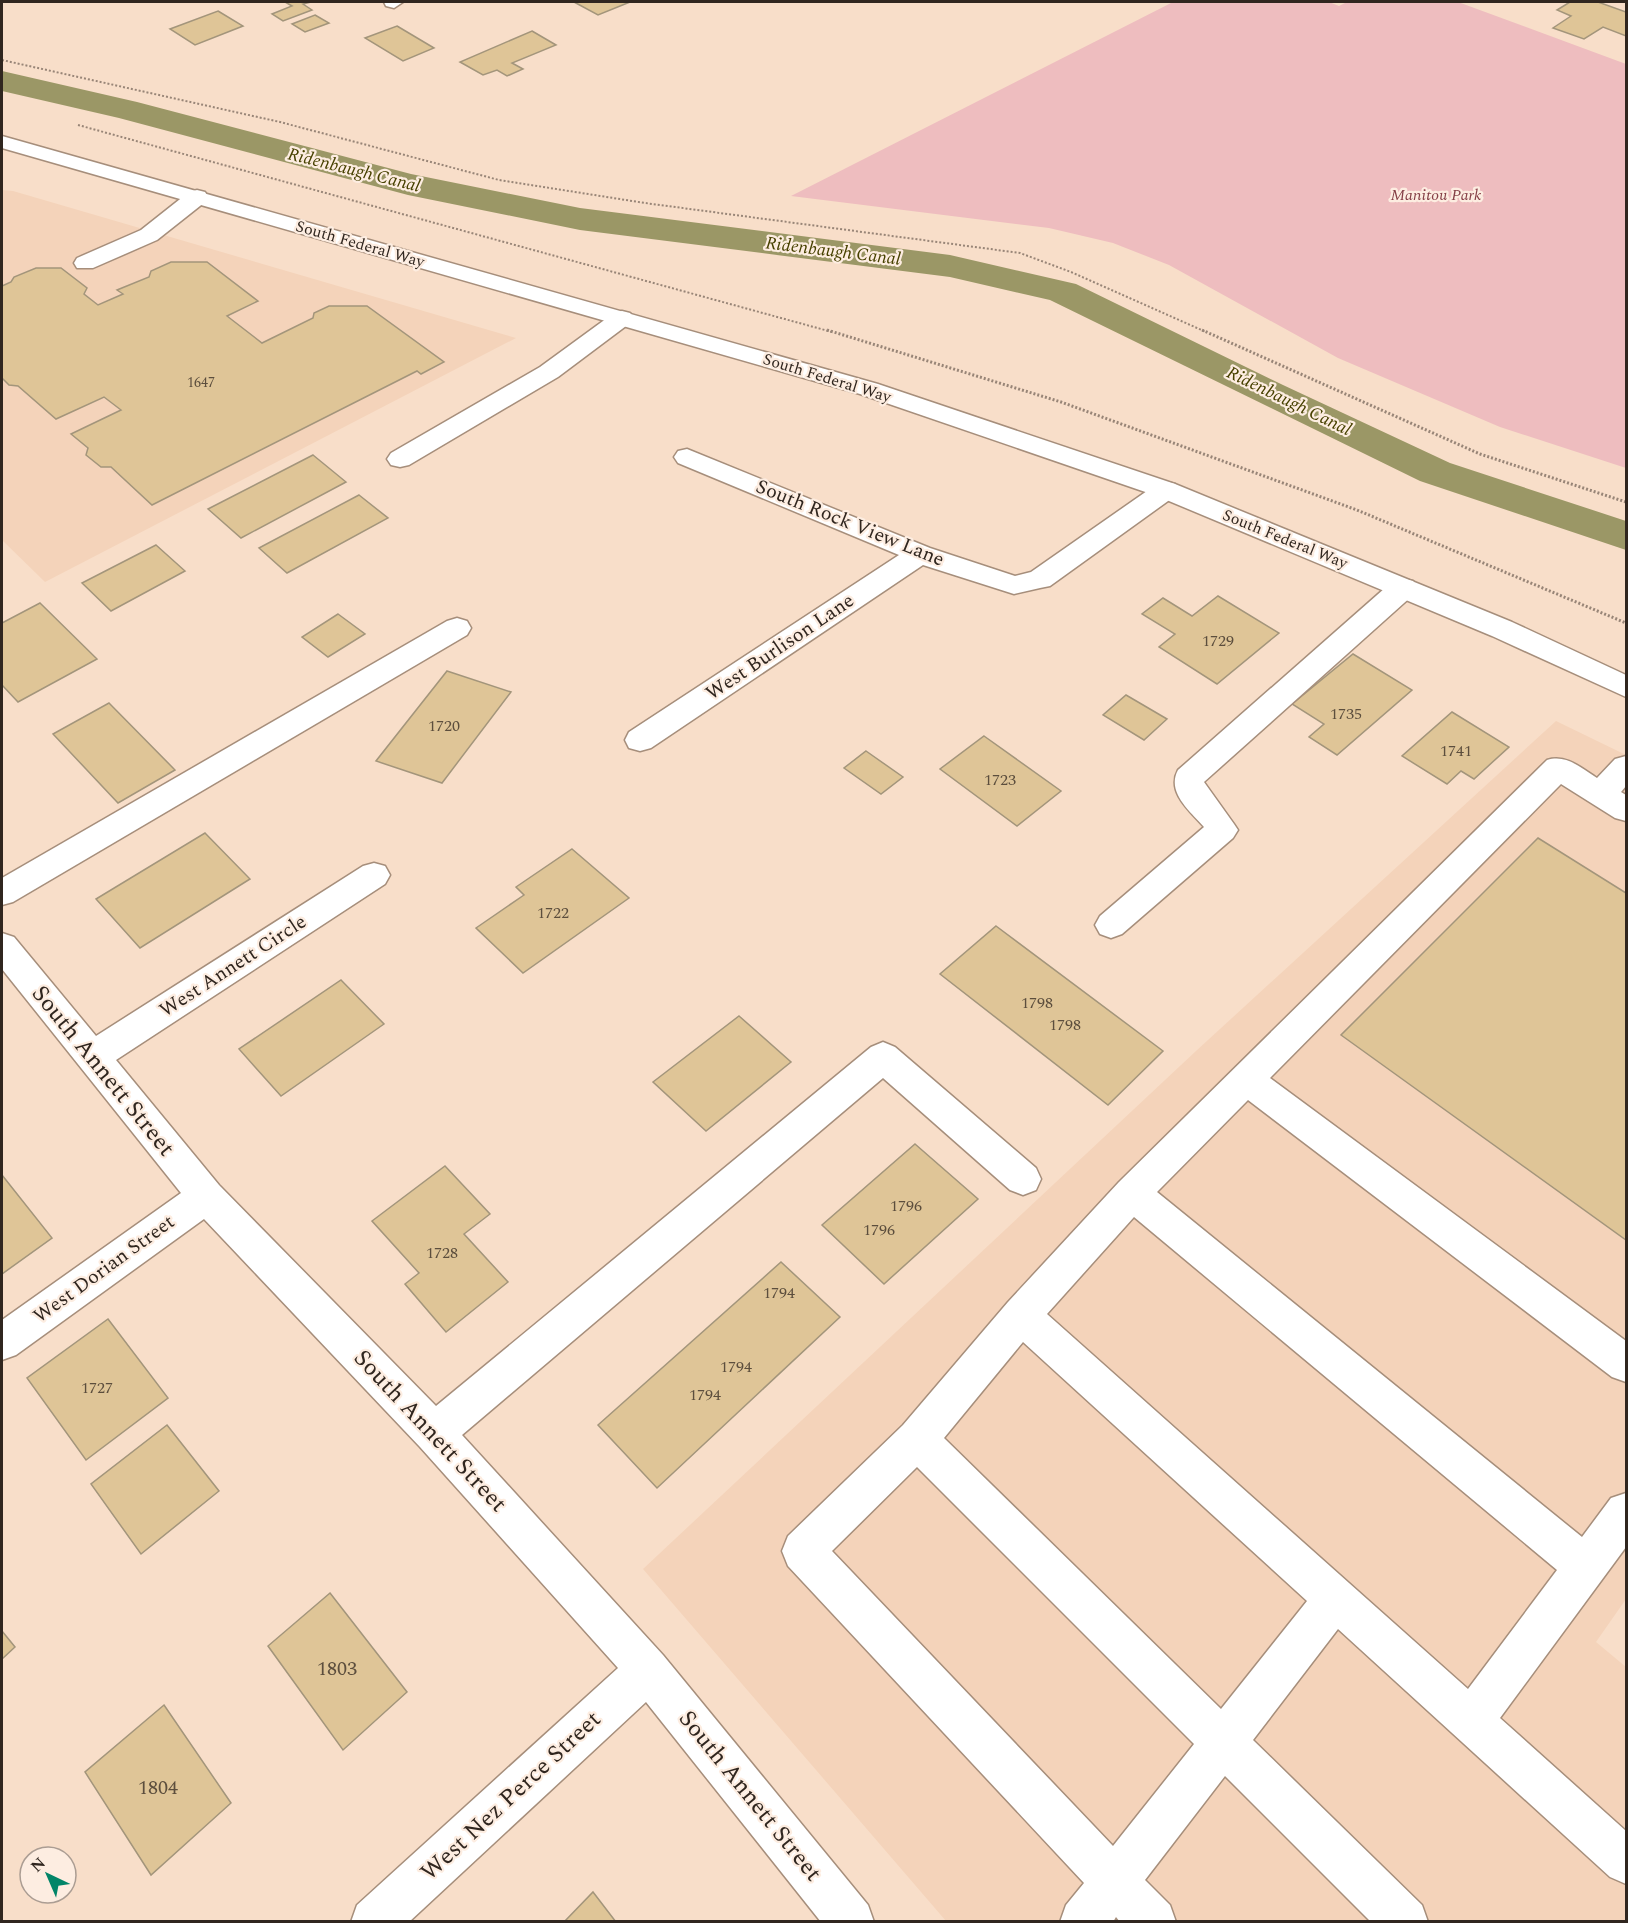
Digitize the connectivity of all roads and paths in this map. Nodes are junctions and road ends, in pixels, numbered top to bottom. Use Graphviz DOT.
graph roads {
  1 [pos="2,60"];
  2 [pos="2,142"];
  3 [pos="197,197"];
  4 [pos="85,263"];
  5 [pos="622,318"];
  6 [pos="687,457"];
  7 [pos="400,459"];
  8 [pos="1166,490"];
  9 [pos="1626,502"];
  10 [pos="920,554"];
  11 [pos="1403,588"];
  12 [pos="457,628"];
  13 [pos="1626,687"];
  14 [pos="640,740"];
  15 [pos="1626,767"];
  16 [pos="1613,802"];
  17 [pos="374,875"];
  18 [pos="2,893"];
  19 [pos="1111,925"];
  20 [pos="2,946"];
  21 [pos="92,1057"];
  22 [pos="1246,1079"];
  23 [pos="1023,1179"];
  24 [pos="1132,1193"];
  25 [pos="206,1196"];
  26 [pos="1022,1315"];
  27 [pos="2,1342"];
  28 [pos="1626,1364"];
  29 [pos="434,1433"];
  30 [pos="917,1439"];
  31 [pos="1626,1513"];
  32 [pos="1586,1567"];
  33 [pos="1336,1599"];
  34 [pos="648,1670"];
  35 [pos="1471,1721"];
  36 [pos="1223,1743"];
  37 [pos="1626,1861"];
  38 [pos="1114,1880"];
  39 [pos="374,1922"];
  40 [pos="851,1922"];
  41 [pos="1083,1922"];
  42 [pos="1153,1922"];
  43 [pos="1405,1922"];
  1 -- 9 [label="path"];
  2 -- 3 [label="street, South Federal Way"];
  3 -- 4 [label="street"];
  3 -- 5 [label="street, South Federal Way"];
  5 -- 7 [label="street"];
  5 -- 8 [label="street, South Federal Way"];
  6 -- 10 [label="street, South Rock View Lane"];
  8 -- 10 [label="street, South Rock View Lane"];
  8 -- 11 [label="street, South Federal Way"];
  10 -- 14 [label="street, West Burlison Lane"];
  11 -- 13 [label="street, South Federal Way"];
  11 -- 19 [label="street"];
  12 -- 18 [label="street"];
  15 -- 16 [label="street"];
  16 -- 22 [label="street"];
  17 -- 21 [label="street, West Annett Circle"];
  20 -- 21 [label="street, South Annett Street"];
  21 -- 25 [label="street, South Annett Street"];
  22 -- 24 [label="street"];
  22 -- 28 [label="street"];
  23 -- 29 [label="street"];
  24 -- 26 [label="street"];
  24 -- 32 [label="street"];
  25 -- 27 [label="street, West Dorian Street"];
  25 -- 29 [label="street, South Annett Street"];
  26 -- 30 [label="street"];
  26 -- 33 [label="street"];
  29 -- 34 [label="street, South Annett Street"];
  30 -- 36 [label="street"];
  30 -- 38 [label="street"];
  31 -- 32 [label="street"];
  32 -- 35 [label="street"];
  33 -- 35 [label="street"];
  33 -- 36 [label="street"];
  34 -- 39 [label="street, West Nez Perce Street"];
  34 -- 40 [label="street, South Annett Street"];
  35 -- 37 [label="street"];
  36 -- 38 [label="street"];
  36 -- 43 [label="street"];
  38 -- 41 [label="street"];
  38 -- 42 [label="street"];
}
